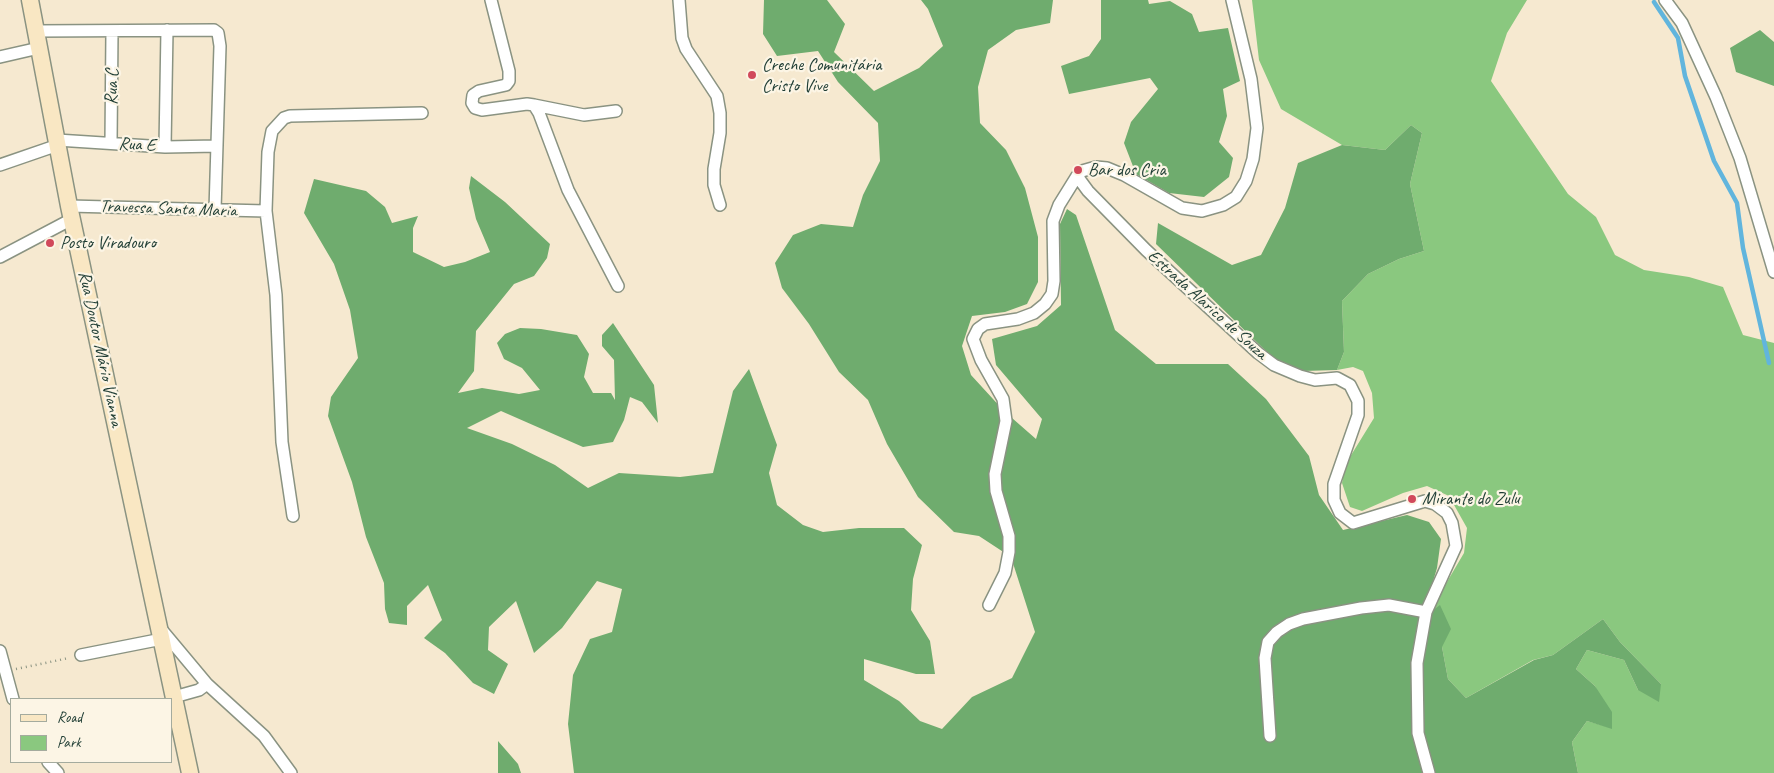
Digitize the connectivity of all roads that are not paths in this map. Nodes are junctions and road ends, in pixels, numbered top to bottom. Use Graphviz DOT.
graph roads {
  1 [pos="30,0"];
  2 [pos="491,0"];
  3 [pos="679,0"];
  4 [pos="1232,0"];
  5 [pos="1665,0"];
  6 [pos="36,30"];
  7 [pos="167,30"];
  8 [pos="112,31"];
  9 [pos="39,48"];
  10 [pos="0,57"];
  11 [pos="534,105"];
  12 [pos="616,112"];
  13 [pos="422,113"];
  14 [pos="57,142"];
  15 [pos="112,143"];
  16 [pos="216,146"];
  17 [pos="166,147"];
  18 [pos="0,165"];
  19 [pos="1077,176"];
  20 [pos="720,205"];
  21 [pos="215,210"];
  22 [pos="266,211"];
  23 [pos="71,212"];
  24 [pos="0,258"];
  25 [pos="1774,272"];
  26 [pos="618,286"];
  27 [pos="293,516"];
  28 [pos="989,605"];
  29 [pos="1426,612"];
  30 [pos="161,634"];
  31 [pos="0,651"];
  32 [pos="81,656"];
  33 [pos="2,672"];
  34 [pos="207,684"];
  35 [pos="174,697"];
  36 [pos="13,698"];
  37 [pos="1270,736"];
  38 [pos="49,763"];
  39 [pos="58,773"];
  40 [pos="190,773"];
  41 [pos="291,773"];
  42 [pos="1429,773"];
  1 -- 6 [label="main road, Rua Doutor Mário Vianna"];
  2 -- 11 [label="street"];
  3 -- 20 [label="street"];
  4 -- 19 [label="street"];
  5 -- 25 [label="street"];
  6 -- 8 [label="street"];
  6 -- 9 [label="main road, Rua Doutor Mário Vianna"];
  7 -- 8 [label="street"];
  7 -- 16 [label="street"];
  7 -- 17 [label="street"];
  8 -- 15 [label="street, Rua C"];
  9 -- 10 [label="street"];
  9 -- 14 [label="main road, Rua Doutor Mário Vianna"];
  11 -- 12 [label="street"];
  11 -- 26 [label="street"];
  13 -- 22 [label="street"];
  14 -- 15 [label="street, Rua E"];
  14 -- 18 [label="street"];
  14 -- 23 [label="main road, Rua Doutor Mário Vianna"];
  15 -- 17 [label="street, Rua E"];
  16 -- 17 [label="street, Rua E"];
  16 -- 21 [label="street"];
  19 -- 28 [label="street"];
  19 -- 29 [label="street, Estrada Alarico de Souza"];
  21 -- 22 [label="street, Travessa Santa Maria"];
  21 -- 23 [label="street, Travessa Santa Maria"];
  22 -- 27 [label="street"];
  23 -- 24 [label="street"];
  23 -- 30 [label="main road, Rua Doutor Mário Vianna"];
  29 -- 37 [label="street"];
  29 -- 42 [label="street, Estrada Alarico de Souza"];
  30 -- 32 [label="street"];
  30 -- 34 [label="street"];
  30 -- 35 [label="main road, Rua Doutor Mário Vianna"];
  31 -- 33 [label="street"];
  33 -- 36 [label="street"];
  34 -- 35 [label="street"];
  34 -- 41 [label="street"];
  35 -- 40 [label="main road, Rua Doutor Mário Vianna"];
  38 -- 39 [label="street"];
}
